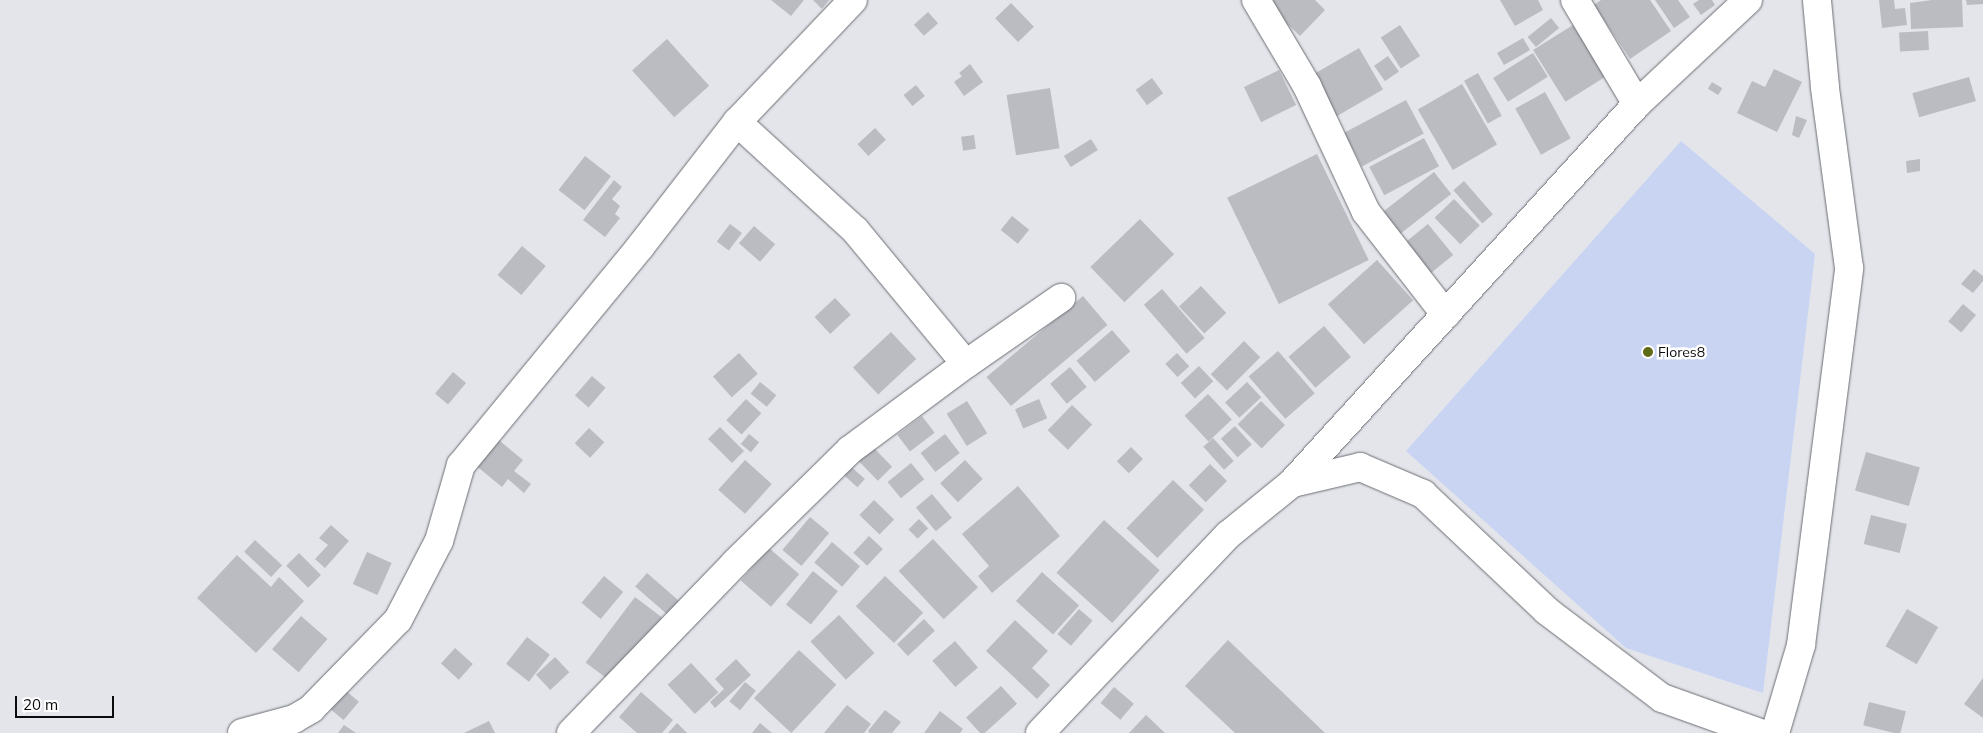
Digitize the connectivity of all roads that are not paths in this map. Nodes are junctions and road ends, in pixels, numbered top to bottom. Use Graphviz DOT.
graph roads {
  1 [pos="853,0"];
  2 [pos="1256,0"];
  3 [pos="1575,0"];
  4 [pos="1748,0"];
  5 [pos="1817,0"];
  6 [pos="1637,104"];
  7 [pos="737,122"];
  8 [pos="1061,298"];
  9 [pos="1446,315"];
  10 [pos="966,364"];
  11 [pos="1292,483"];
  12 [pos="242,733"];
  13 [pos="571,733"];
  14 [pos="1040,733"];
  15 [pos="1760,733"];
  16 [pos="1775,733"];
  1 -- 7 [label="street"];
  2 -- 9 [label="street"];
  3 -- 6 [label="street"];
  4 -- 6 [label="street"];
  5 -- 16 [label="street"];
  6 -- 9 [label="street"];
  7 -- 10 [label="street"];
  7 -- 12 [label="street"];
  8 -- 10 [label="street"];
  9 -- 11 [label="street"];
  10 -- 13 [label="street"];
  11 -- 14 [label="street"];
  11 -- 15 [label="street"];
}
